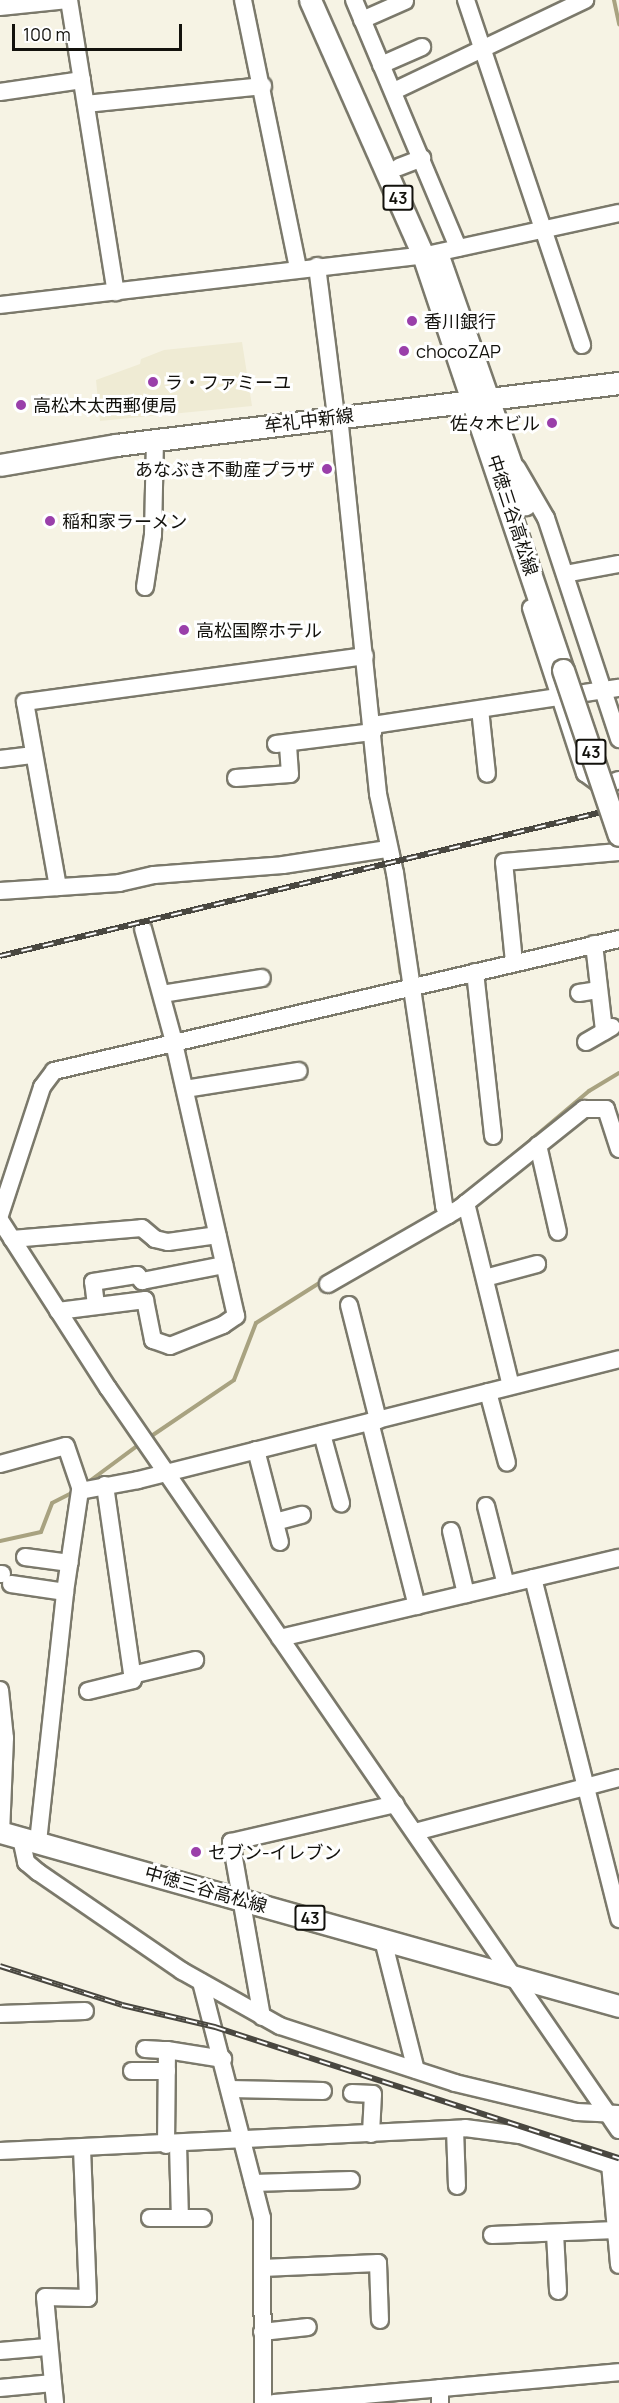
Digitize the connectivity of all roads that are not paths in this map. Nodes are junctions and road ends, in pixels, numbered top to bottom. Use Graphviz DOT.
graph roads {
  1 [pos="69,0"];
  2 [pos="243,0"];
  3 [pos="310,0"];
  4 [pos="325,0"];
  5 [pos="354,0"];
  6 [pos="466,0"];
  7 [pos="585,0"];
  8 [pos="405,1"];
  9 [pos="0,7"];
  10 [pos="362,20"];
  11 [pos="422,47"];
  12 [pos="482,48"];
  13 [pos="381,65"];
  14 [pos="82,80"];
  15 [pos="263,86"];
  16 [pos="0,92"];
  17 [pos="394,92"];
  18 [pos="86,104"];
  19 [pos="410,163"];
  20 [pos="619,213"];
  21 [pos="542,230"];
  22 [pos="458,248"];
  23 [pos="430,254"];
  24 [pos="317,266"];
  25 [pos="298,268"];
  26 [pos="116,292"];
  27 [pos="0,305"];
  28 [pos="582,345"];
  29 [pos="619,383"];
  30 [pos="482,400"];
  31 [pos="338,416"];
  32 [pos="155,440"];
  33 [pos="510,457"];
  34 [pos="0,465"];
  35 [pos="506,492"];
  36 [pos="619,564"];
  37 [pos="565,574"];
  38 [pos="145,587"];
  39 [pos="365,656"];
  40 [pos="570,669"];
  41 [pos="611,689"];
  42 [pos="560,697"];
  43 [pos="480,709"];
  44 [pos="373,729"];
  45 [pos="619,739"];
  46 [pos="34,755"];
  47 [pos="0,759"];
  48 [pos="486,774"];
  49 [pos="236,778"];
  50 [pos="619,780"];
  51 [pos="619,793"];
  52 [pos="619,835"];
  53 [pos="388,849"];
  54 [pos="619,852"];
  55 [pos="58,887"];
  56 [pos="0,891"];
  57 [pos="143,929"];
  58 [pos="619,939"];
  59 [pos="594,944"];
  60 [pos="514,962"];
  61 [pos="475,972"];
  62 [pos="262,978"];
  63 [pos="412,987"];
  64 [pos="599,990"];
  65 [pos="579,993"];
  66 [pos="162,994"];
  67 [pos="174,1042"];
  68 [pos="586,1042"];
  69 [pos="298,1071"];
  70 [pos="184,1089"];
  71 [pos="493,1136"];
  72 [pos="537,1145"];
  73 [pos="619,1149"];
  74 [pos="466,1203"];
  75 [pos="0,1215"];
  76 [pos="448,1215"];
  77 [pos="0,1220"];
  78 [pos="558,1232"];
  79 [pos="218,1235"];
  80 [pos="12,1239"];
  81 [pos="537,1264"];
  82 [pos="224,1265"];
  83 [pos="484,1278"];
  84 [pos="142,1281"];
  85 [pos="328,1284"];
  86 [pos="145,1300"];
  87 [pos="96,1305"];
  88 [pos="349,1305"];
  89 [pos="58,1311"];
  90 [pos="619,1359"];
  91 [pos="511,1386"];
  92 [pos="488,1392"];
  93 [pos="374,1421"];
  94 [pos="322,1434"];
  95 [pos="256,1450"];
  96 [pos="507,1462"];
  97 [pos="0,1464"];
  98 [pos="167,1473"];
  99 [pos="105,1485"];
  100 [pos="81,1490"];
  101 [pos="341,1503"];
  102 [pos="486,1506"];
  103 [pos="302,1515"];
  104 [pos="275,1522"];
  105 [pos="451,1532"];
  106 [pos="280,1542"];
  107 [pos="25,1557"];
  108 [pos="619,1558"];
  109 [pos="70,1563"];
  110 [pos="4,1578"];
  111 [pos="533,1578"];
  112 [pos="506,1585"];
  113 [pos="65,1592"];
  114 [pos="466,1594"];
  115 [pos="417,1606"];
  116 [pos="280,1638"];
  117 [pos="195,1660"];
  118 [pos="132,1674"];
  119 [pos="0,1690"];
  120 [pos="88,1692"];
  121 [pos="619,1778"];
  122 [pos="587,1787"];
  123 [pos="396,1804"];
  124 [pos="415,1832"];
  125 [pos="15,1836"];
  126 [pos="241,1897"];
  127 [pos="619,1919"];
  128 [pos="383,1940"];
  129 [pos="514,1976"];
  130 [pos="201,1982"];
  131 [pos="619,2006"];
  132 [pos="85,2011"];
  133 [pos="0,2014"];
  134 [pos="262,2017"];
  135 [pos="144,2049"];
  136 [pos="167,2050"];
  137 [pos="223,2060"];
  138 [pos="416,2070"];
  139 [pos="132,2071"];
  140 [pos="167,2071"];
  141 [pos="230,2089"];
  142 [pos="323,2091"];
  143 [pos="352,2093"];
  144 [pos="616,2119"];
  145 [pos="455,2129"];
  146 [pos="371,2134"];
  147 [pos="243,2142"];
  148 [pos="172,2145"];
  149 [pos="82,2149"];
  150 [pos="0,2151"];
  151 [pos="614,2166"];
  152 [pos="351,2180"];
  153 [pos="253,2183"];
  154 [pos="457,2186"];
  155 [pos="150,2218"];
  156 [pos="180,2218"];
  157 [pos="203,2218"];
  158 [pos="616,2230"];
  159 [pos="555,2233"];
  160 [pos="492,2235"];
  161 [pos="619,2264"];
  162 [pos="262,2268"];
  163 [pos="558,2291"];
  164 [pos="380,2320"];
  165 [pos="308,2326"];
  166 [pos="262,2332"];
  167 [pos="47,2347"];
  168 [pos="0,2351"];
  169 [pos="619,2372"];
  170 [pos="53,2383"];
  171 [pos="0,2388"];
  172 [pos="440,2395"];
  173 [pos="405,2397"];
  174 [pos="355,2399"];
  175 [pos="55,2403"];
  176 [pos="263,2403"];
  177 [pos="274,2403"];
  1 -- 9 [label="street"];
  1 -- 14 [label="street"];
  2 -- 15 [label="street"];
  3 -- 23 [label="main road, 中徳三谷高松線 / 43"];
  4 -- 19 [label="main road, 中徳三谷高松線 / 43"];
  5 -- 10 [label="street"];
  6 -- 12 [label="street"];
  7 -- 12 [label="street"];
  8 -- 10 [label="street"];
  10 -- 13 [label="street"];
  11 -- 13 [label="street"];
  12 -- 17 [label="street"];
  12 -- 21 [label="street"];
  13 -- 17 [label="street"];
  14 -- 16 [label="street"];
  14 -- 18 [label="street"];
  15 -- 18 [label="street"];
  15 -- 25 [label="street"];
  17 -- 19 [label="street"];
  18 -- 26 [label="street"];
  19 -- 22 [label="street"];
  19 -- 23 [label="main road, 中徳三谷高松線 / 43"];
  20 -- 21 [label="street"];
  21 -- 22 [label="street"];
  21 -- 28 [label="street"];
  22 -- 23 [label="street"];
  23 -- 24 [label="street"];
  23 -- 30 [label="main road, 中徳三谷高松線 / 43"];
  24 -- 25 [label="street"];
  24 -- 31 [label="street"];
  25 -- 26 [label="street"];
  26 -- 27 [label="street"];
  29 -- 30 [label="main road, 牟礼中新線"];
  30 -- 31 [label="main road, 牟礼中新線"];
  30 -- 33 [label="main road, 中徳三谷高松線 / 43"];
  30 -- 35 [label="main road, 中徳三谷高松線 / 43"];
  31 -- 32 [label="main road, 牟礼中新線"];
  31 -- 39 [label="street"];
  32 -- 34 [label="main road, 牟礼中新線"];
  32 -- 38 [label="street"];
  33 -- 37 [label="street"];
  33 -- 40 [label="main road, 中徳三谷高松線 / 43"];
  35 -- 40 [label="main road, 中徳三谷高松線 / 43"];
  35 -- 42 [label="street"];
  36 -- 37 [label="street"];
  37 -- 41 [label="street"];
  39 -- 44 [label="street"];
  39 -- 46 [label="street"];
  40 -- 51 [label="main road, 中徳三谷高松線 / 43"];
  40 -- 52 [label="main road, 中徳三谷高松線 / 43, bridge"];
  41 -- 42 [label="street"];
  41 -- 45 [label="street"];
  42 -- 43 [label="street"];
  42 -- 50 [label="street"];
  43 -- 44 [label="street"];
  43 -- 48 [label="street"];
  44 -- 49 [label="street"];
  44 -- 53 [label="street"];
  46 -- 47 [label="street"];
  46 -- 55 [label="street"];
  53 -- 55 [label="street"];
  53 -- 63 [label="street"];
  54 -- 60 [label="street"];
  55 -- 56 [label="street"];
  57 -- 66 [label="street"];
  58 -- 59 [label="street"];
  59 -- 60 [label="street"];
  59 -- 64 [label="street"];
  60 -- 61 [label="street"];
  61 -- 63 [label="street"];
  61 -- 71 [label="street"];
  62 -- 66 [label="street"];
  63 -- 67 [label="street"];
  63 -- 76 [label="street"];
  64 -- 65 [label="street"];
  64 -- 68 [label="street"];
  66 -- 67 [label="street"];
  67 -- 70 [label="street"];
  67 -- 75 [label="street"];
  69 -- 70 [label="street"];
  70 -- 79 [label="street"];
  72 -- 73 [label="street"];
  72 -- 74 [label="street"];
  72 -- 78 [label="street"];
  74 -- 76 [label="street"];
  74 -- 83 [label="street"];
  76 -- 85 [label="street"];
  77 -- 80 [label="street"];
  79 -- 80 [label="street"];
  79 -- 82 [label="street"];
  80 -- 89 [label="street"];
  81 -- 83 [label="street"];
  82 -- 84 [label="street"];
  82 -- 86 [label="street"];
  83 -- 91 [label="street"];
  84 -- 86 [label="street"];
  84 -- 87 [label="street"];
  86 -- 87 [label="street"];
  87 -- 89 [label="street"];
  88 -- 93 [label="street"];
  89 -- 98 [label="street"];
  90 -- 91 [label="street"];
  91 -- 92 [label="street"];
  92 -- 93 [label="street"];
  92 -- 96 [label="street"];
  93 -- 94 [label="street"];
  93 -- 115 [label="street"];
  94 -- 95 [label="street"];
  94 -- 101 [label="street"];
  95 -- 98 [label="street"];
  95 -- 104 [label="street"];
  97 -- 100 [label="street"];
  98 -- 99 [label="street"];
  98 -- 116 [label="street"];
  99 -- 100 [label="street"];
  99 -- 118 [label="street"];
  100 -- 109 [label="street"];
  102 -- 112 [label="street"];
  103 -- 104 [label="street"];
  104 -- 106 [label="street"];
  105 -- 114 [label="street"];
  107 -- 109 [label="street"];
  108 -- 111 [label="street"];
  109 -- 113 [label="street"];
  110 -- 113 [label="street"];
  111 -- 112 [label="street"];
  111 -- 122 [label="street"];
  112 -- 114 [label="street"];
  113 -- 125 [label="street"];
  114 -- 115 [label="street"];
  115 -- 116 [label="street"];
  116 -- 123 [label="street"];
  117 -- 118 [label="street"];
  118 -- 120 [label="street"];
  119 -- 125 [label="street"];
  121 -- 122 [label="street"];
  122 -- 124 [label="street"];
  122 -- 127 [label="street"];
  123 -- 124 [label="street"];
  123 -- 126 [label="street"];
  124 -- 129 [label="street"];
  125 -- 126 [label="main road, 中徳三谷高松線 / 43"];
  125 -- 130 [label="street"];
  126 -- 128 [label="main road, 中徳三谷高松線 / 43"];
  126 -- 134 [label="street"];
  128 -- 129 [label="main road, 中徳三谷高松線 / 43"];
  128 -- 138 [label="street"];
  129 -- 131 [label="main road, 中徳三谷高松線 / 43"];
  129 -- 144 [label="street"];
  130 -- 134 [label="street"];
  130 -- 137 [label="street"];
  132 -- 133 [label="street"];
  134 -- 138 [label="street"];
  135 -- 136 [label="street"];
  136 -- 137 [label="street"];
  136 -- 140 [label="street"];
  137 -- 141 [label="street"];
  138 -- 144 [label="street"];
  139 -- 140 [label="street"];
  140 -- 148 [label="street"];
  141 -- 142 [label="street"];
  141 -- 147 [label="street"];
  143 -- 146 [label="street"];
  145 -- 146 [label="street"];
  145 -- 151 [label="street"];
  145 -- 154 [label="street"];
  146 -- 147 [label="street"];
  147 -- 148 [label="street"];
  147 -- 153 [label="street"];
  148 -- 149 [label="street"];
  148 -- 156 [label="street"];
  149 -- 150 [label="street"];
  149 -- 167 [label="street"];
  151 -- 158 [label="street"];
  152 -- 153 [label="street"];
  153 -- 162 [label="street"];
  155 -- 156 [label="street"];
  156 -- 157 [label="street"];
  158 -- 159 [label="street"];
  158 -- 161 [label="street"];
  159 -- 160 [label="street"];
  159 -- 163 [label="street"];
  162 -- 164 [label="street"];
  162 -- 166 [label="street"];
  165 -- 166 [label="street"];
  166 -- 176 [label="street"];
  167 -- 168 [label="street"];
  167 -- 170 [label="street"];
  169 -- 172 [label="street"];
  170 -- 171 [label="street"];
  170 -- 175 [label="street"];
  172 -- 173 [label="street"];
  173 -- 174 [label="street"];
  174 -- 177 [label="street"];
}
